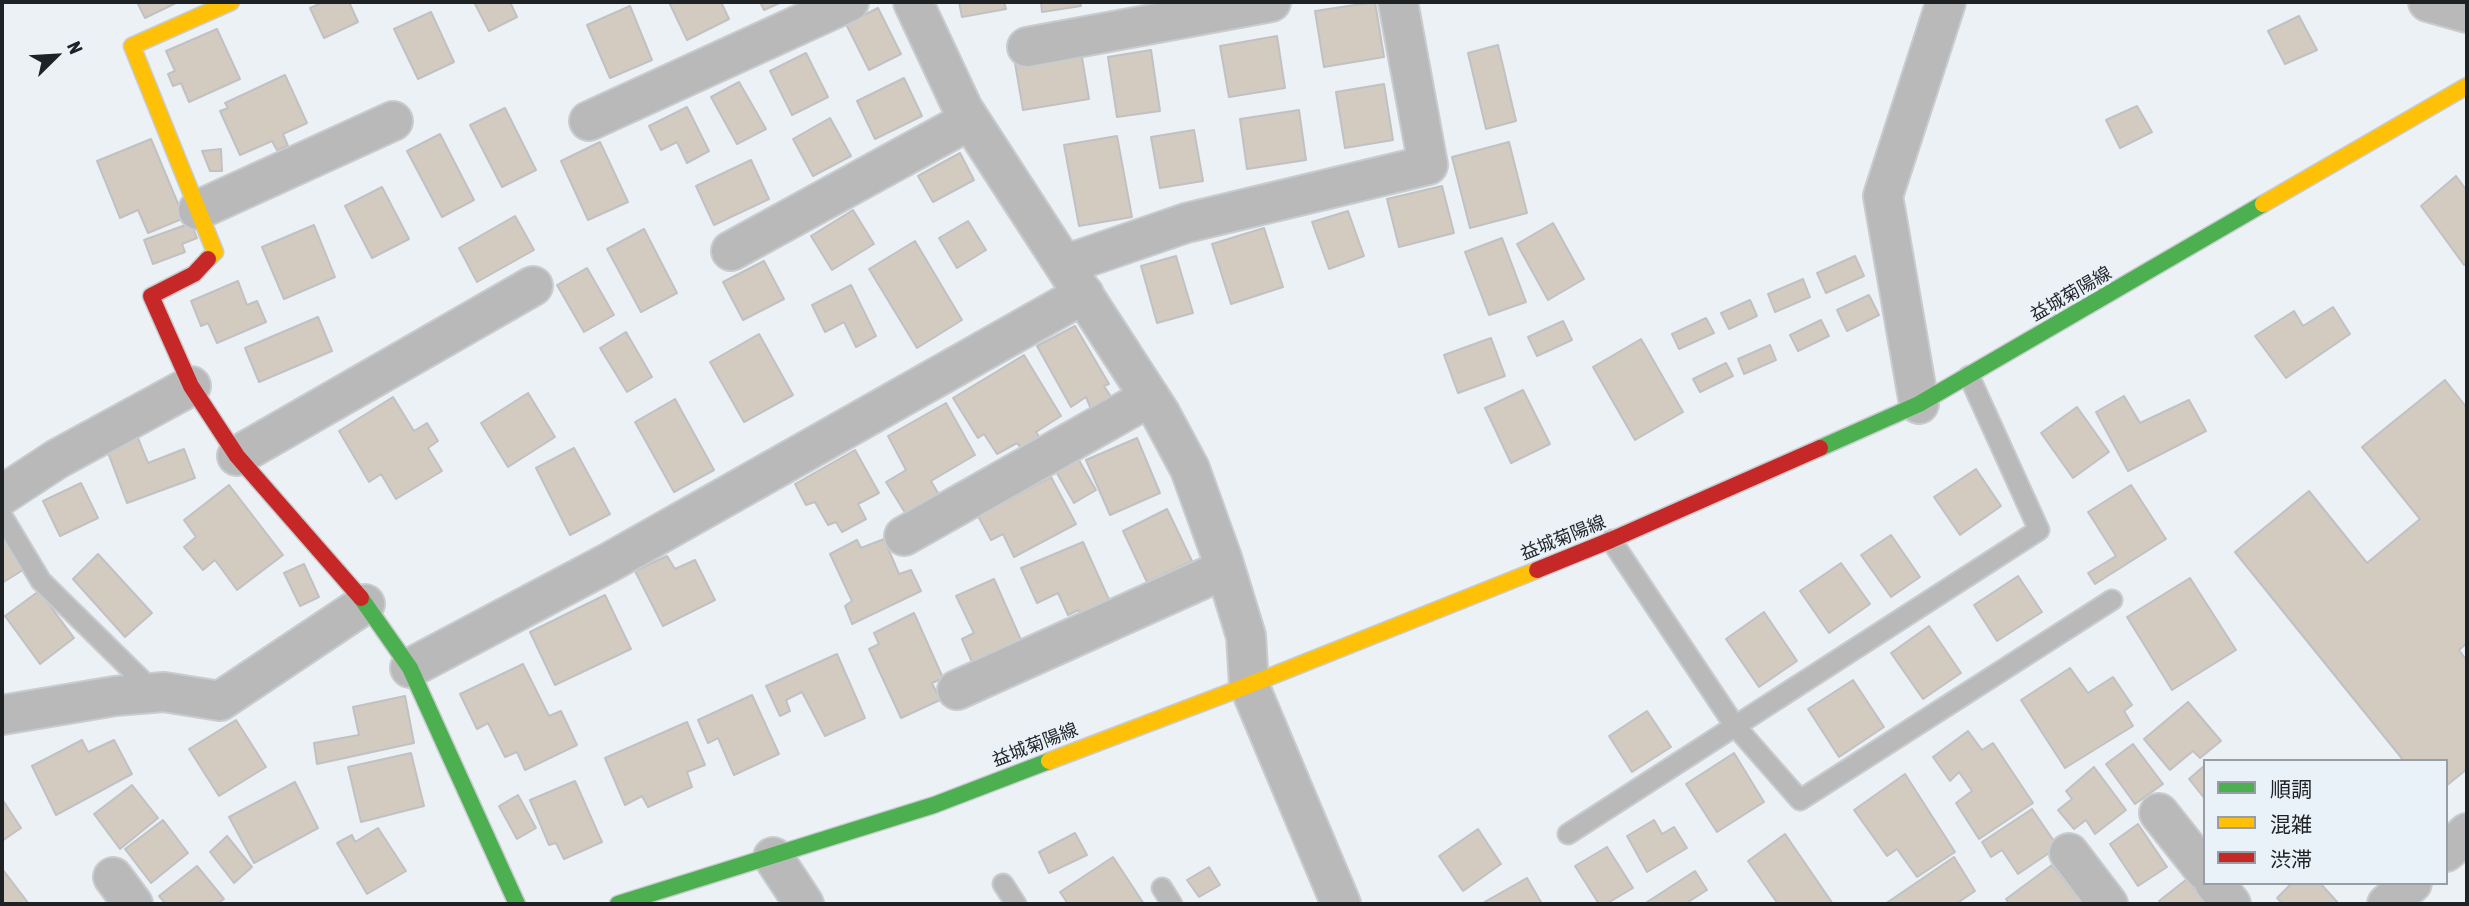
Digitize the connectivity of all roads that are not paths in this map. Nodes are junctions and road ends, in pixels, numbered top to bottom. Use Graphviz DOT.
graph roads {
  1 [pos="231,2"];
  2 [pos="849,2"];
  3 [pos="913,2"];
  4 [pos="1271,2"];
  5 [pos="1398,2"];
  6 [pos="1947,2"];
  7 [pos="2428,2"];
  8 [pos="2467,13"];
  9 [pos="1027,47"];
  10 [pos="2467,86"];
  11 [pos="970,120"];
  12 [pos="393,121"];
  13 [pos="589,121"];
  14 [pos="198,210"];
  15 [pos="731,251"];
  16 [pos="1074,280"];
  17 [pos="533,286"];
  18 [pos="1969,376"];
  19 [pos="191,386"];
  20 [pos="1150,397"];
  21 [pos="1919,404"];
  22 [pos="237,456"];
  23 [pos="2,495"];
  24 [pos="2,516"];
  25 [pos="904,536"];
  26 [pos="1611,540"];
  27 [pos="1225,569"];
  28 [pos="2112,600"];
  29 [pos="365,604"];
  30 [pos="410,668"];
  31 [pos="1249,685"];
  32 [pos="957,690"];
  33 [pos="155,693"];
  34 [pos="2,715"];
  35 [pos="1735,726"];
  36 [pos="2160,813"];
  37 [pos="2467,833"];
  38 [pos="1568,834"];
  39 [pos="2448,850"];
  40 [pos="2069,853"];
  41 [pos="773,858"];
  42 [pos="2203,868"];
  43 [pos="1003,884"];
  44 [pos="2216,885"];
  45 [pos="517,904"];
  46 [pos="618,904"];
  47 [pos="804,904"];
  48 [pos="1016,904"];
  49 [pos="1341,904"];
  50 [pos="2108,904"];
  51 [pos="2231,904"];
  1 -- 14 [label="main road"];
  2 -- 13 [label="street"];
  3 -- 11 [label="street"];
  4 -- 9 [label="street"];
  5 -- 16 [label="street"];
  6 -- 21 [label="street"];
  7 -- 8 [label="street"];
  10 -- 18 [label="main road, 益城菊陽線"];
  11 -- 15 [label="street"];
  11 -- 16 [label="street"];
  12 -- 14 [label="street"];
  14 -- 19 [label="main road"];
  16 -- 20 [label="street"];
  16 -- 30 [label="street"];
  17 -- 22 [label="street"];
  18 -- 21 [label="main road, 益城菊陽線"];
  18 -- 35 [label="lane"];
  19 -- 22 [label="main road"];
  19 -- 23 [label="street"];
  20 -- 25 [label="street"];
  20 -- 27 [label="street"];
  21 -- 26 [label="main road, 益城菊陽線"];
  22 -- 29 [label="main road"];
  24 -- 33 [label="lane"];
  26 -- 31 [label="main road, 益城菊陽線"];
  26 -- 35 [label="lane"];
  27 -- 31 [label="street"];
  27 -- 32 [label="street"];
  28 -- 35 [label="lane"];
  29 -- 30 [label="main road"];
  29 -- 33 [label="street"];
  30 -- 45 [label="main road"];
  31 -- 41 [label="main road, 益城菊陽線"];
  31 -- 49 [label="street"];
  33 -- 34 [label="street"];
  35 -- 38 [label="lane"];
  36 -- 42 [label="street"];
  37 -- 39 [label="street"];
  40 -- 50 [label="street"];
  41 -- 46 [label="main road, 益城菊陽線"];
  41 -- 47 [label="street"];
  43 -- 48 [label="lane"];
  44 -- 51 [label="street"];
}
